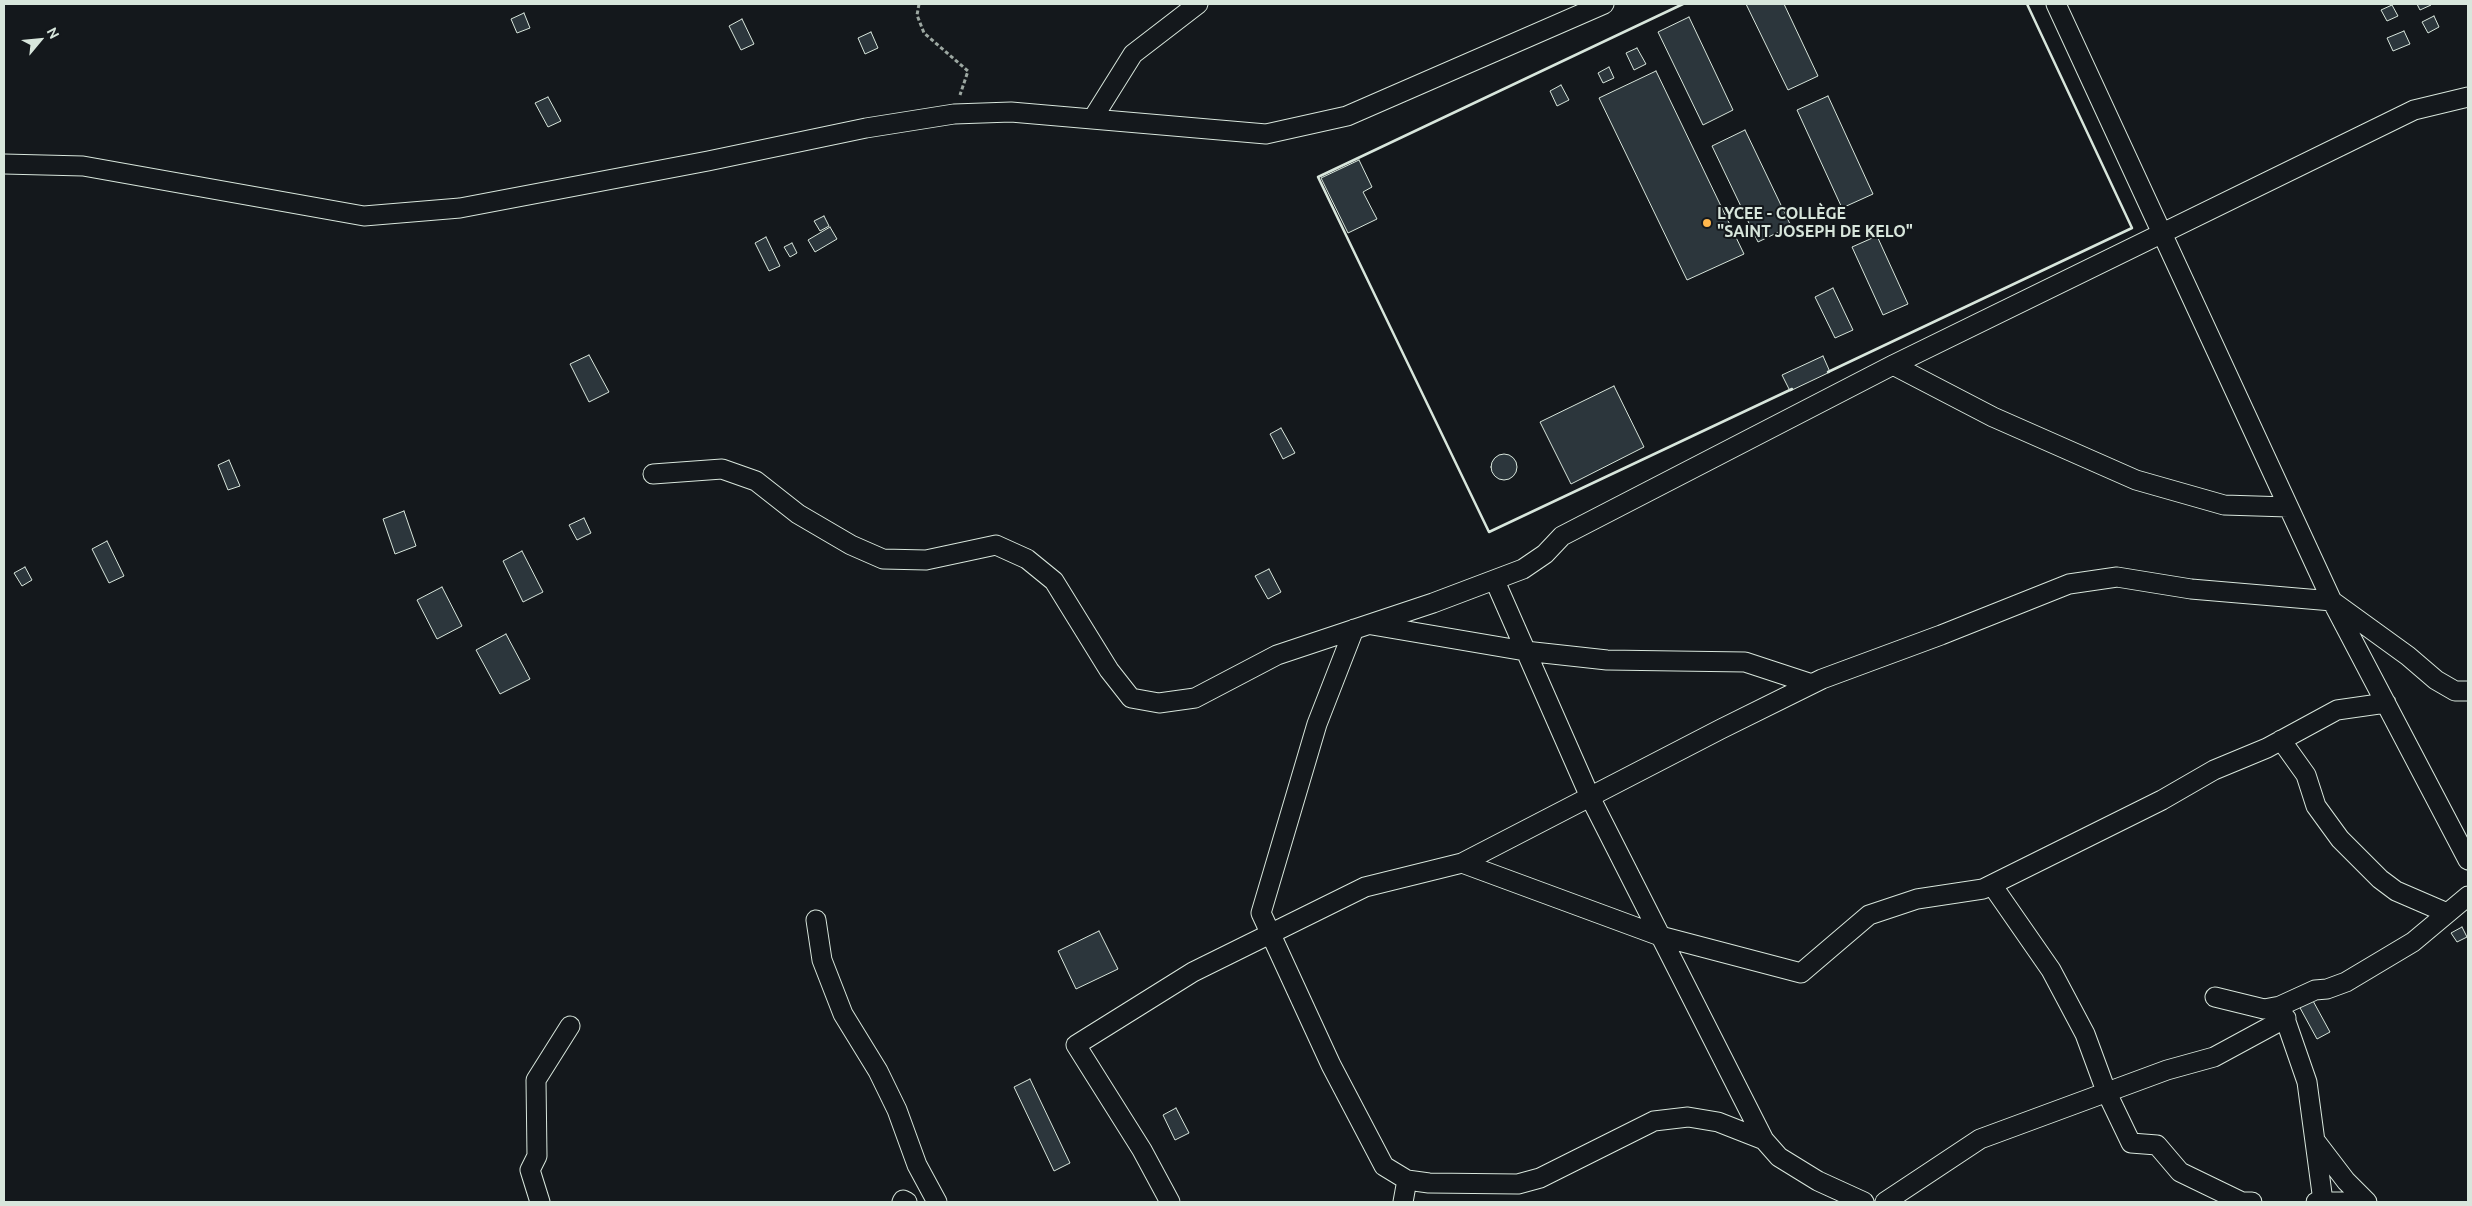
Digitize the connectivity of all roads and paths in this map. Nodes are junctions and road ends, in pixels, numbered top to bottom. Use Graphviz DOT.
graph roads {
  1 [pos="919,4"];
  2 [pos="1198,4"];
  3 [pos="1604,4"];
  4 [pos="2056,4"];
  5 [pos="2468,97"];
  6 [pos="954,114"];
  7 [pos="1093,118"];
  8 [pos="4,164"];
  9 [pos="2162,234"];
  10 [pos="1893,365"];
  11 [pos="653,474"];
  12 [pos="2288,507"];
  13 [pos="1495,581"];
  14 [pos="2332,601"];
  15 [pos="1361,627"];
  16 [pos="1525,652"];
  17 [pos="1812,684"];
  18 [pos="2468,691"];
  19 [pos="2386,703"];
  20 [pos="2282,740"];
  21 [pos="1590,797"];
  22 [pos="2468,860"];
  23 [pos="1462,863"];
  24 [pos="1992,885"];
  25 [pos="2468,896"];
  26 [pos="2447,913"];
  27 [pos="816,920"];
  28 [pos="1270,933"];
  29 [pos="1660,936"];
  30 [pos="2215,997"];
  31 [pos="2283,1012"];
  32 [pos="570,1026"];
  33 [pos="2106,1091"];
  34 [pos="1764,1140"];
  35 [pos="2316,1140"];
  36 [pos="1407,1180"];
  37 [pos="540,1202"];
  38 [pos="902,1202"];
  39 [pos="907,1202"];
  40 [pos="937,1202"];
  41 [pos="1170,1202"];
  42 [pos="1403,1202"];
  43 [pos="1864,1202"];
  44 [pos="1885,1202"];
  45 [pos="2252,1202"];
  46 [pos="2320,1202"];
  47 [pos="2350,1202"];
  48 [pos="2367,1202"];
  1 -- 6 [label="path"];
  2 -- 7 [label="street"];
  3 -- 7 [label="street"];
  4 -- 9 [label="street"];
  5 -- 9 [label="street"];
  6 -- 7 [label="street"];
  6 -- 8 [label="street"];
  9 -- 10 [label="street"];
  9 -- 12 [label="street"];
  10 -- 12 [label="street"];
  10 -- 13 [label="street"];
  11 -- 15 [label="street"];
  12 -- 14 [label="street"];
  13 -- 15 [label="street"];
  13 -- 16 [label="street"];
  14 -- 17 [label="street"];
  14 -- 18 [label="street"];
  14 -- 19 [label="street"];
  15 -- 16 [label="street"];
  15 -- 28 [label="street"];
  16 -- 17 [label="street"];
  16 -- 21 [label="street"];
  17 -- 21 [label="street"];
  19 -- 20 [label="street"];
  19 -- 22 [label="street"];
  20 -- 24 [label="street"];
  20 -- 26 [label="street"];
  21 -- 23 [label="street"];
  21 -- 29 [label="street"];
  23 -- 28 [label="street"];
  23 -- 29 [label="street"];
  24 -- 29 [label="street"];
  24 -- 33 [label="street"];
  25 -- 26 [label="street"];
  26 -- 31 [label="street"];
  27 -- 40 [label="street"];
  28 -- 36 [label="street"];
  28 -- 41 [label="street"];
  29 -- 34 [label="street"];
  30 -- 31 [label="street"];
  31 -- 33 [label="street"];
  31 -- 35 [label="street"];
  32 -- 37 [label="street"];
  33 -- 44 [label="street"];
  33 -- 45 [label="street"];
  34 -- 36 [label="street"];
  34 -- 43 [label="street"];
  35 -- 46 [label="street"];
  35 -- 48 [label="street"];
  36 -- 42 [label="street"];
  38 -- 39 [label="street"];
  46 -- 47 [label="street"];
}
